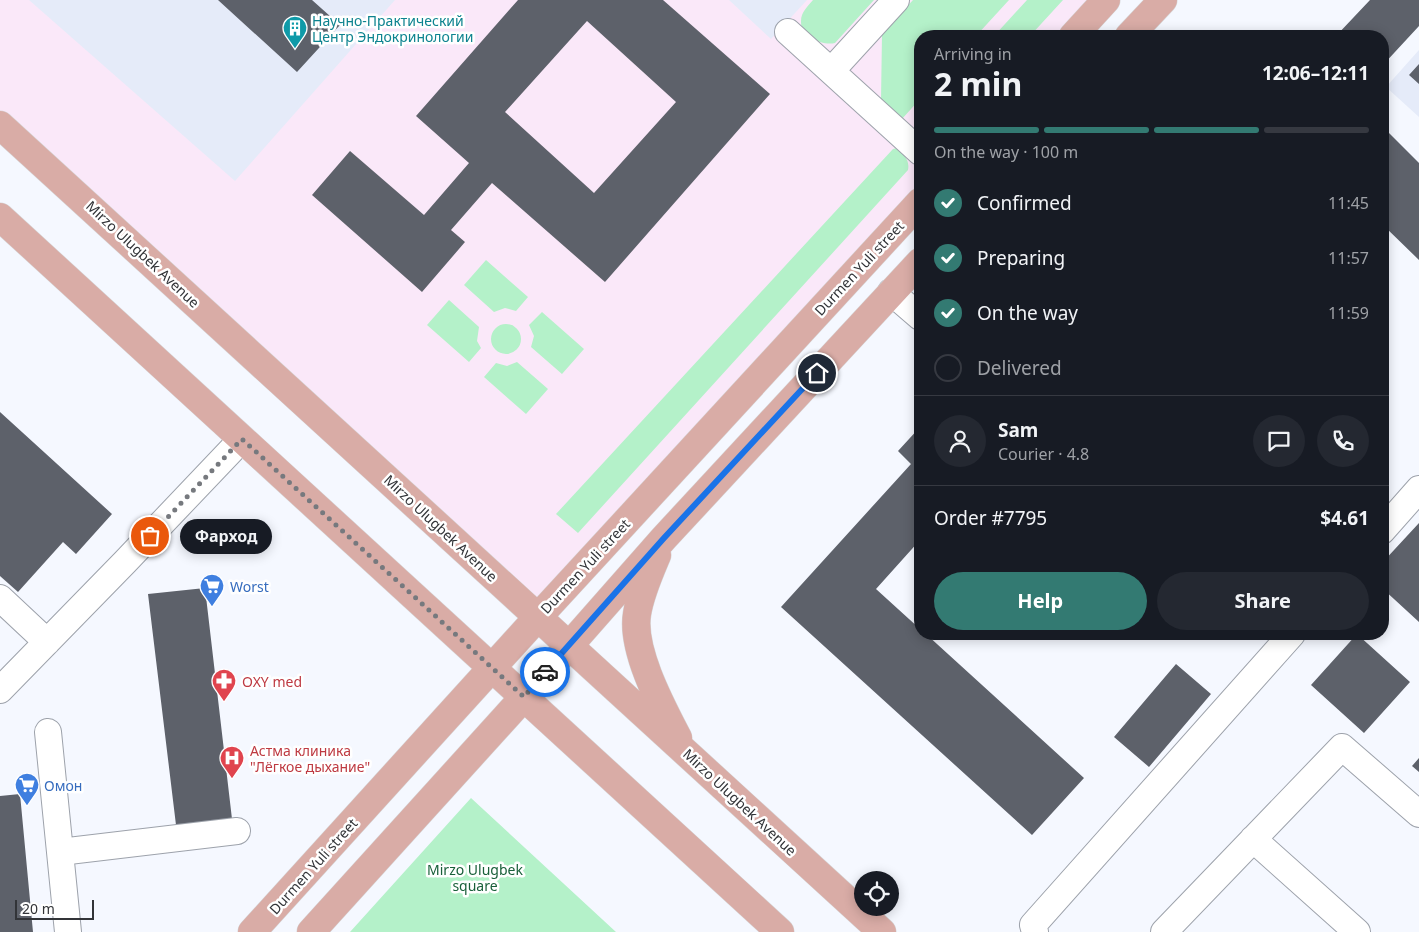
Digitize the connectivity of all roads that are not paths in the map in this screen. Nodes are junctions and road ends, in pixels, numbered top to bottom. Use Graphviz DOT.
graph roads {
  1 [pos="896,0"];
  2 [pos="1106,0"];
  3 [pos="1163,0"];
  4 [pos="1078,30"];
  5 [pos="1135,30"];
  6 [pos="788,32"];
  7 [pos="832,70"];
  8 [pos="0,125"];
  9 [pos="914,146"];
  10 [pos="914,209"];
  11 [pos="0,217"];
  12 [pos="914,268"];
  13 [pos="892,292"];
  14 [pos="914,312"];
  15 [pos="242,439"];
  16 [pos="1419,489"];
  17 [pos="1389,523"];
  18 [pos="664,538"];
  19 [pos="0,598"];
  20 [pos="538,617"];
  21 [pos="1284,640"];
  22 [pos="47,642"];
  23 [pos="569,646"];
  24 [pos="492,668"];
  25 [pos="0,690"];
  26 [pos="524,697"];
  27 [pos="48,732"];
  28 [pos="685,752"];
  29 [pos="1419,814"];
  30 [pos="237,831"];
  31 [pos="1253,840"];
  32 [pos="60,852"];
  33 [pos="68,932"];
  34 [pos="252,932"];
  35 [pos="311,932"];
  36 [pos="780,932"];
  37 [pos="882,932"];
  38 [pos="1035,932"];
  39 [pos="1164,932"];
  40 [pos="1357,932"];
  1 -- 7 [label="lane"];
  2 -- 4 [label="main road"];
  3 -- 5 [label="main road"];
  6 -- 7 [label="lane"];
  7 -- 9 [label="lane"];
  8 -- 20 [label="main road, Mirzo Ulugbek Avenue"];
  10 -- 20 [label="main road, Durmen Yuli street"];
  11 -- 15 [label="main road"];
  12 -- 13 [label="main road"];
  13 -- 14 [label="lane"];
  13 -- 18 [label="main road"];
  15 -- 22 [label="lane"];
  15 -- 24 [label="main road"];
  16 -- 17 [label="lane"];
  18 -- 23 [label="main road"];
  18 -- 28 [label="main road"];
  19 -- 22 [label="lane"];
  20 -- 23 [label="main road, Mirzo Ulugbek Avenue"];
  20 -- 24 [label="main road, Durmen Yuli street"];
  21 -- 38 [label="lane"];
  22 -- 25 [label="lane"];
  23 -- 26 [label="main road"];
  23 -- 28 [label="main road, Mirzo Ulugbek Avenue"];
  24 -- 26 [label="main road"];
  24 -- 34 [label="main road, Durmen Yuli street"];
  26 -- 35 [label="main road"];
  26 -- 36 [label="main road"];
  27 -- 32 [label="lane"];
  28 -- 37 [label="main road, Mirzo Ulugbek Avenue"];
  29 -- 31 [label="lane"];
  30 -- 32 [label="lane"];
  31 -- 39 [label="lane"];
  31 -- 40 [label="lane"];
  32 -- 33 [label="lane"];
}
